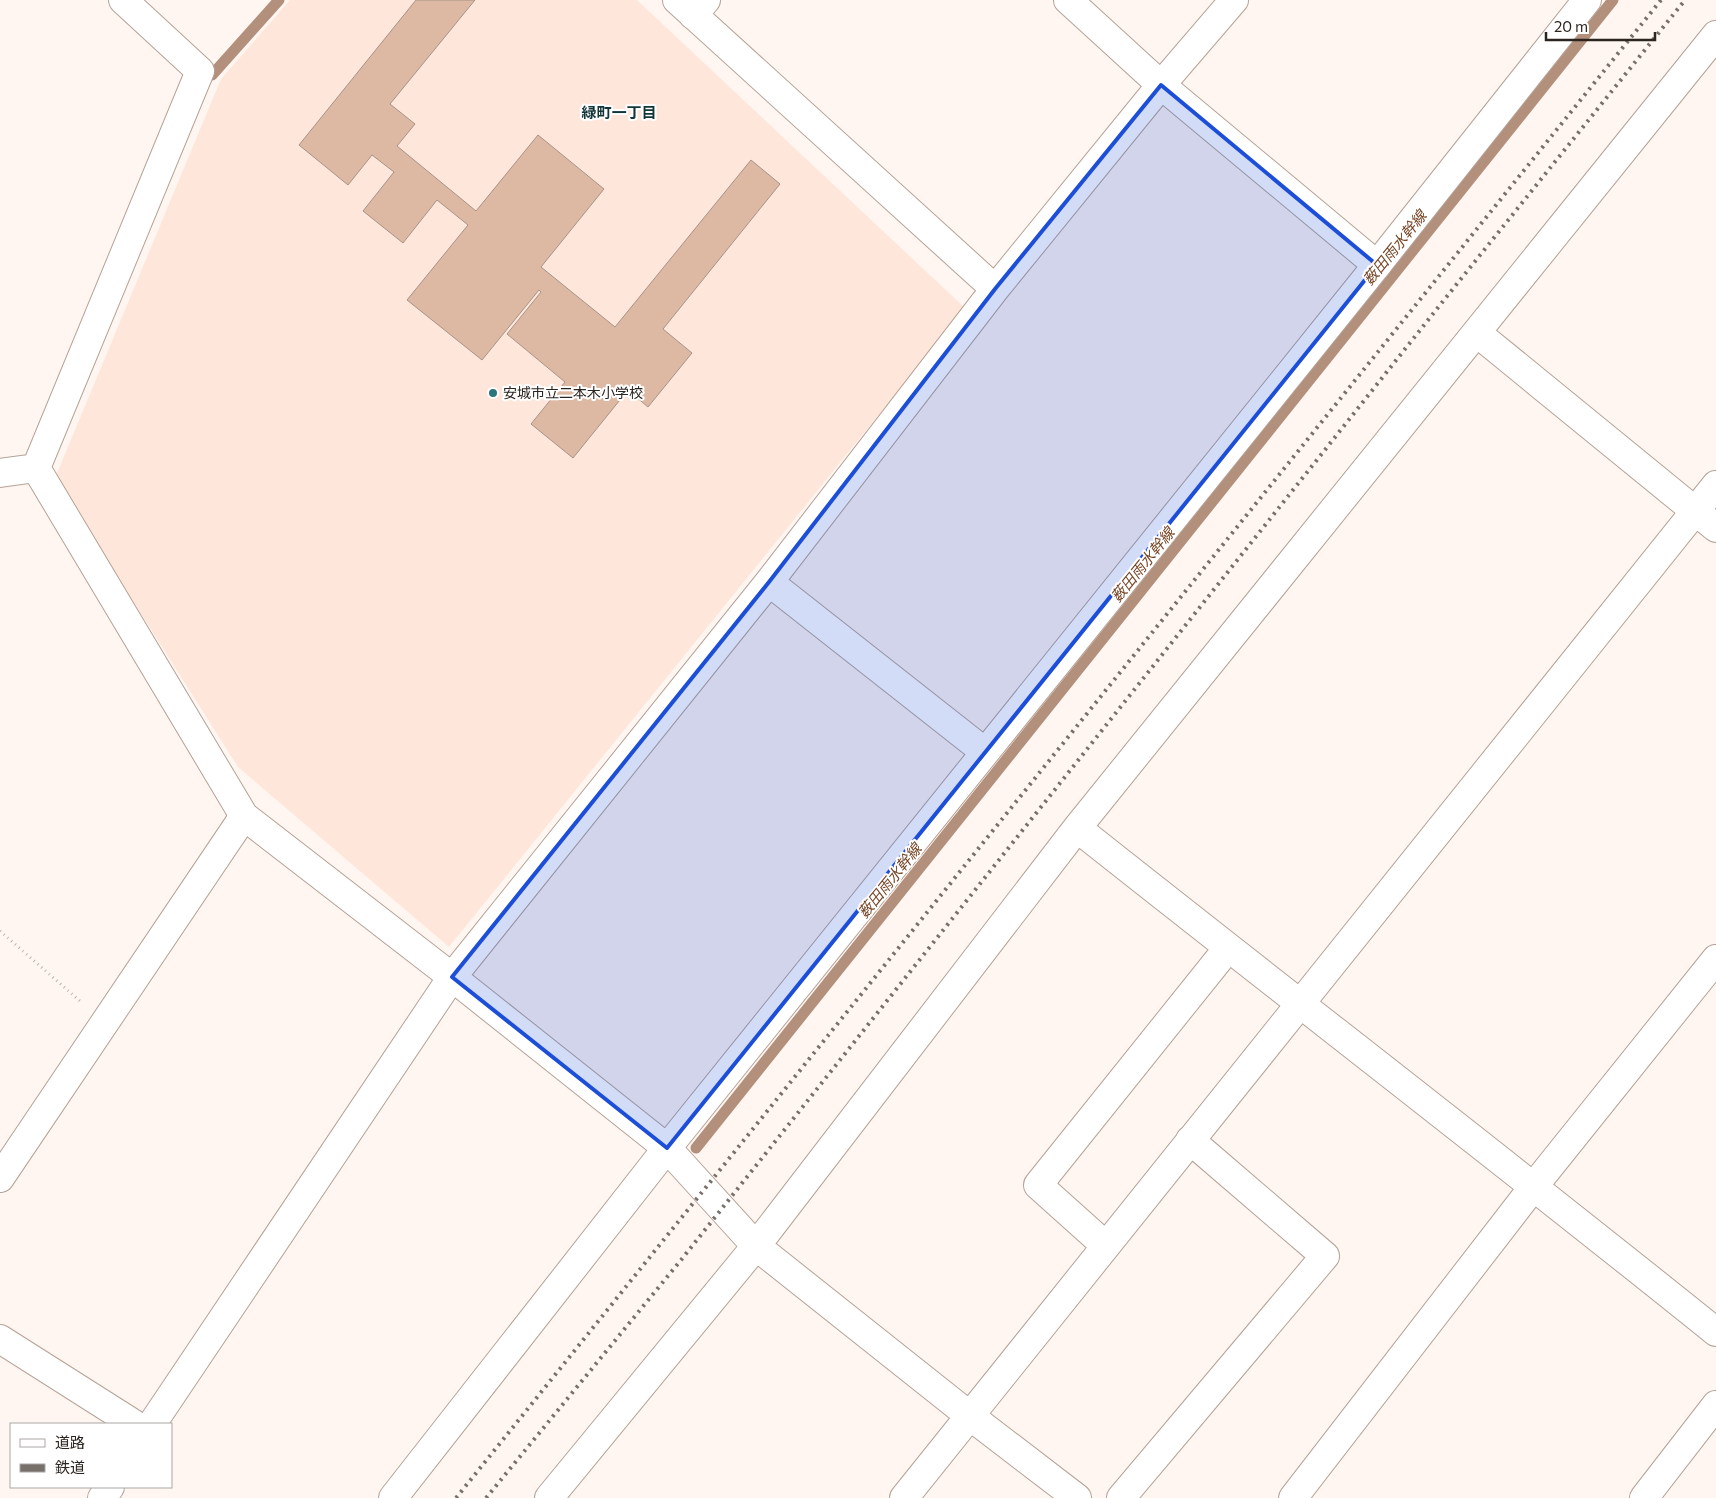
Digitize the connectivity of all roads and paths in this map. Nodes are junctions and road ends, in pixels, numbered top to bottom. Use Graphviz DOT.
graph roads {
  1 [pos="123,0"];
  2 [pos="1068,0"];
  3 [pos="1234,0"];
  4 [pos="1586,0"];
  5 [pos="692,5"];
  6 [pos="1716,35"];
  7 [pos="1161,85"];
  8 [pos="1377,265"];
  9 [pos="995,289"];
  10 [pos="1477,332"];
  11 [pos="36,468"];
  12 [pos="0,473"];
  13 [pos="1716,485"];
  14 [pos="1695,510"];
  15 [pos="1716,528"];
  16 [pos="769,582"];
  17 [pos="985,752"];
  18 [pos="244,816"];
  19 [pos="1078,828"];
  20 [pos="0,931"];
  21 [pos="1228,948"];
  22 [pos="1716,959"];
  23 [pos="452,977"];
  24 [pos="1300,1002"];
  25 [pos="105,1023"];
  26 [pos="1190,1140"];
  27 [pos="667,1148"];
  28 [pos="0,1178"];
  29 [pos="1534,1186"];
  30 [pos="756,1246"];
  31 [pos="1106,1246"];
  32 [pos="1716,1332"];
  33 [pos="0,1339"];
  34 [pos="1716,1405"];
  35 [pos="970,1416"];
  36 [pos="132,1423"];
  37 [pos="153,1423"];
  38 [pos="393,1498"];
  39 [pos="549,1498"];
  40 [pos="904,1498"];
  41 [pos="1077,1498"];
  42 [pos="1121,1498"];
  43 [pos="1293,1498"];
  44 [pos="1644,1498"];
  1 -- 11 [label="street"];
  2 -- 7 [label="street"];
  3 -- 7 [label="street"];
  4 -- 8 [label="street"];
  5 -- 9 [label="street"];
  6 -- 10 [label="street"];
  7 -- 8 [label="street"];
  7 -- 9 [label="street"];
  8 -- 17 [label="street"];
  9 -- 16 [label="street"];
  10 -- 14 [label="street"];
  10 -- 19 [label="street"];
  11 -- 12 [label="street"];
  11 -- 18 [label="street"];
  13 -- 14 [label="street"];
  14 -- 15 [label="street"];
  14 -- 24 [label="street"];
  16 -- 17 [label="street"];
  16 -- 23 [label="street"];
  17 -- 27 [label="street"];
  18 -- 23 [label="street"];
  18 -- 25 [label="street"];
  19 -- 21 [label="street"];
  19 -- 30 [label="street"];
  20 -- 25 [label="path"];
  21 -- 24 [label="street"];
  21 -- 31 [label="street"];
  22 -- 29 [label="street"];
  23 -- 27 [label="street"];
  23 -- 37 [label="street"];
  24 -- 26 [label="street"];
  24 -- 29 [label="street"];
  25 -- 28 [label="street"];
  26 -- 31 [label="street"];
  26 -- 42 [label="street"];
  27 -- 30 [label="street"];
  27 -- 38 [label="street"];
  29 -- 32 [label="street"];
  29 -- 43 [label="street"];
  30 -- 35 [label="street"];
  30 -- 39 [label="street"];
  31 -- 35 [label="street"];
  33 -- 36 [label="street"];
  34 -- 44 [label="street"];
  35 -- 40 [label="street"];
  35 -- 41 [label="street"];
}
